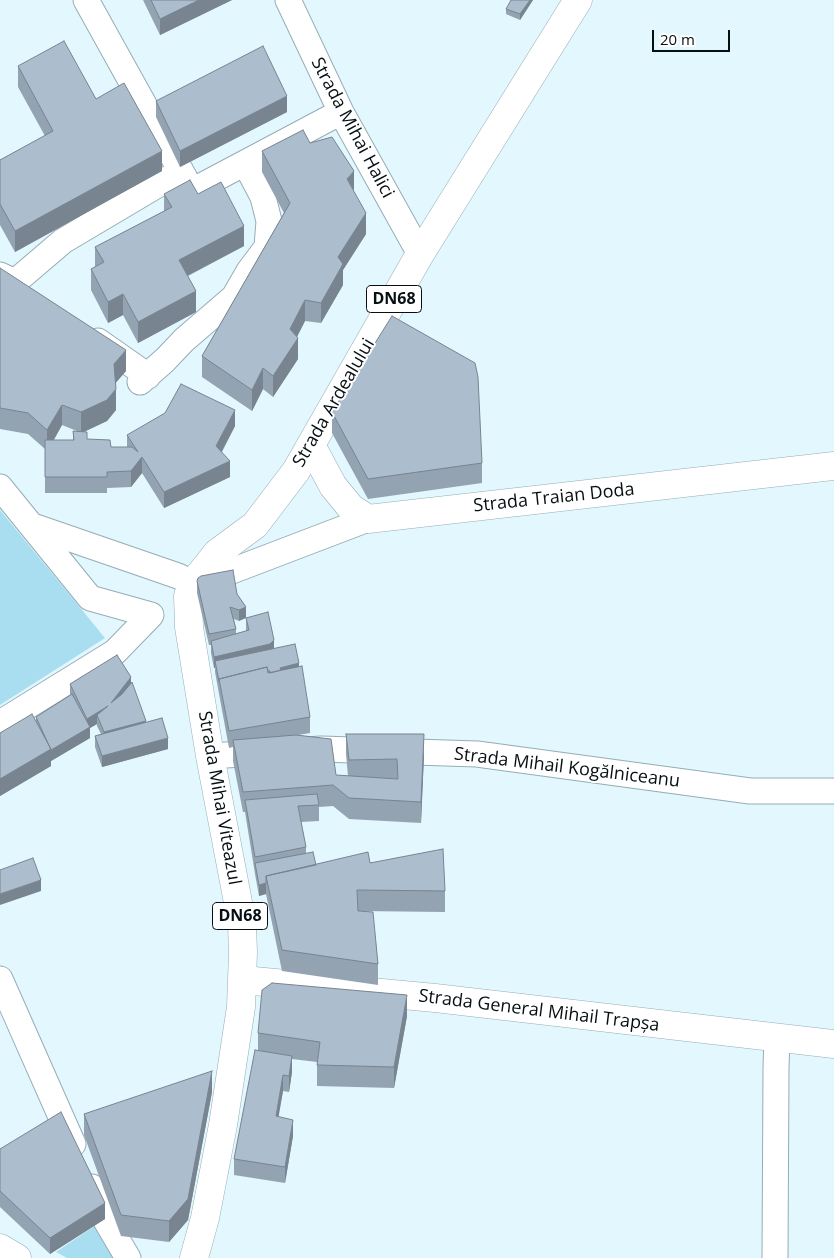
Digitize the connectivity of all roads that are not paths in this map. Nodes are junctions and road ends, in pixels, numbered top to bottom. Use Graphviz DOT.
graph roads {
  1 [pos="86,0"];
  2 [pos="288,0"];
  3 [pos="578,0"];
  4 [pos="341,112"];
  5 [pos="245,163"];
  6 [pos="186,181"];
  7 [pos="420,254"];
  8 [pos="15,283"];
  9 [pos="77,326"];
  10 [pos="311,445"];
  11 [pos="834,466"];
  12 [pos="0,487"];
  13 [pos="368,519"];
  14 [pos="33,526"];
  15 [pos="193,583"];
  16 [pos="0,723"];
  17 [pos="210,756"];
  18 [pos="834,791"];
  19 [pos="0,979"];
  20 [pos="243,980"];
  21 [pos="777,1038"];
  22 [pos="834,1044"];
  23 [pos="0,1248"];
  24 [pos="192,1255"];
  25 [pos="17,1258"];
  26 [pos="128,1258"];
  27 [pos="775,1258"];
  1 -- 6 [label="street"];
  2 -- 4 [label="street, Strada Mihai Halici"];
  3 -- 7 [label="main road, Strada Ardealului / DN68"];
  4 -- 5 [label="street"];
  4 -- 7 [label="street, Strada Mihai Halici"];
  5 -- 6 [label="street"];
  5 -- 9 [label="street"];
  6 -- 8 [label="street"];
  7 -- 10 [label="main road, Strada Ardealului / DN68"];
  10 -- 13 [label="main road"];
  10 -- 15 [label="main road, Strada Ardealului / DN68"];
  11 -- 13 [label="main road, Strada Traian Doda"];
  12 -- 14 [label="street"];
  13 -- 15 [label="street"];
  14 -- 15 [label="street"];
  14 -- 16 [label="street"];
  15 -- 17 [label="main road, Strada Mihai Viteazul / DN68"];
  17 -- 18 [label="street, Strada Mihail Kogălniceanu"];
  17 -- 20 [label="main road, Strada Mihai Viteazul / DN68"];
  19 -- 26 [label="street"];
  20 -- 21 [label="main road, Strada General Mihail Trapșa"];
  20 -- 24 [label="main road, Strada Mihai Viteazul / DN68"];
  21 -- 22 [label="main road, Strada General Mihail Trapșa"];
  21 -- 27 [label="street"];
  23 -- 25 [label="main road"];
}
